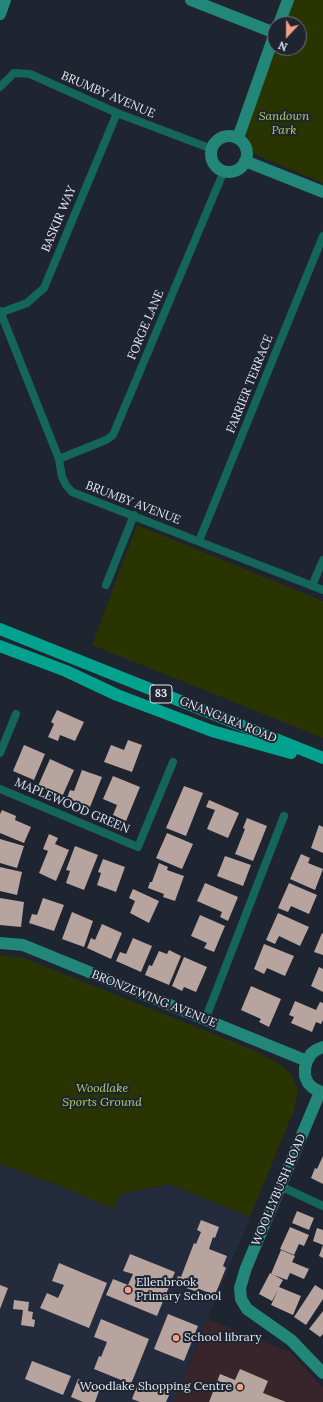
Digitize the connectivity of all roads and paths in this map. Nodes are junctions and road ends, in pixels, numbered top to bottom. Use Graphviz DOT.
graph roads {
  1 [pos="5,0"];
  2 [pos="191,0"];
  3 [pos="288,0"];
  4 [pos="0,14"];
  5 [pos="282,16"];
  6 [pos="267,30"];
  7 [pos="267,56"];
  8 [pos="0,87"];
  9 [pos="117,113"];
  10 [pos="238,138"];
  11 [pos="212,149"];
  12 [pos="245,161"];
  13 [pos="224,171"];
  14 [pos="323,192"];
  15 [pos="323,236"];
  16 [pos="0,312"];
  17 [pos="59,459"];
  18 [pos="134,515"];
  19 [pos="199,541"];
  20 [pos="323,560"];
  21 [pos="106,585"];
  22 [pos="312,586"];
  23 [pos="323,590"];
  24 [pos="0,629"];
  25 [pos="0,646"];
  26 [pos="16,714"];
  27 [pos="0,753"];
  28 [pos="323,760"];
  29 [pos="173,762"];
  30 [pos="0,789"];
  31 [pos="284,816"];
  32 [pos="0,943"];
  33 [pos="205,1020"];
  34 [pos="323,1047"];
  35 [pos="307,1061"];
  36 [pos="322,1093"];
  37 [pos="280,1186"];
  38 [pos="323,1206"];
  39 [pos="323,1373"];
  1 -- 4 [label="street"];
  2 -- 6 [label="street"];
  3 -- 5 [label="street"];
  7 -- 10 [label="street"];
  8 -- 9 [label="street, BRUMBY AVENUE"];
  9 -- 11 [label="street, BRUMBY AVENUE"];
  9 -- 16 [label="street, BASKIR WAY"];
  10 -- 11 [label="street"];
  10 -- 12 [label="street"];
  11 -- 13 [label="street"];
  12 -- 13 [label="street"];
  12 -- 14 [label="street"];
  13 -- 17 [label="street, FORGE LANE"];
  15 -- 19 [label="street, FARRIER TERRACE"];
  16 -- 17 [label="street, BRUMBY AVENUE"];
  17 -- 18 [label="street, BRUMBY AVENUE"];
  18 -- 19 [label="street, BRUMBY AVENUE"];
  18 -- 21 [label="street"];
  19 -- 22 [label="street, BRUMBY AVENUE"];
  20 -- 22 [label="street"];
  22 -- 23 [label="street, BRUMBY AVENUE"];
  24 -- 28 [label="main road, GNANGARA ROAD / 83"];
  25 -- 28 [label="main road, GNANGARA ROAD / 83"];
  26 -- 27 [label="street"];
  29 -- 30 [label="street, MAPLEWOOD GREEN"];
  31 -- 33 [label="street"];
  32 -- 33 [label="street, BRONZEWING AVENUE"];
  33 -- 35 [label="street, BRONZEWING AVENUE"];
  34 -- 35 [label="street"];
  35 -- 36 [label="street"];
  36 -- 37 [label="street, WOOLLYBUSH ROAD"];
  37 -- 38 [label="street"];
  37 -- 39 [label="street, WOOLLYBUSH ROAD"];
}
